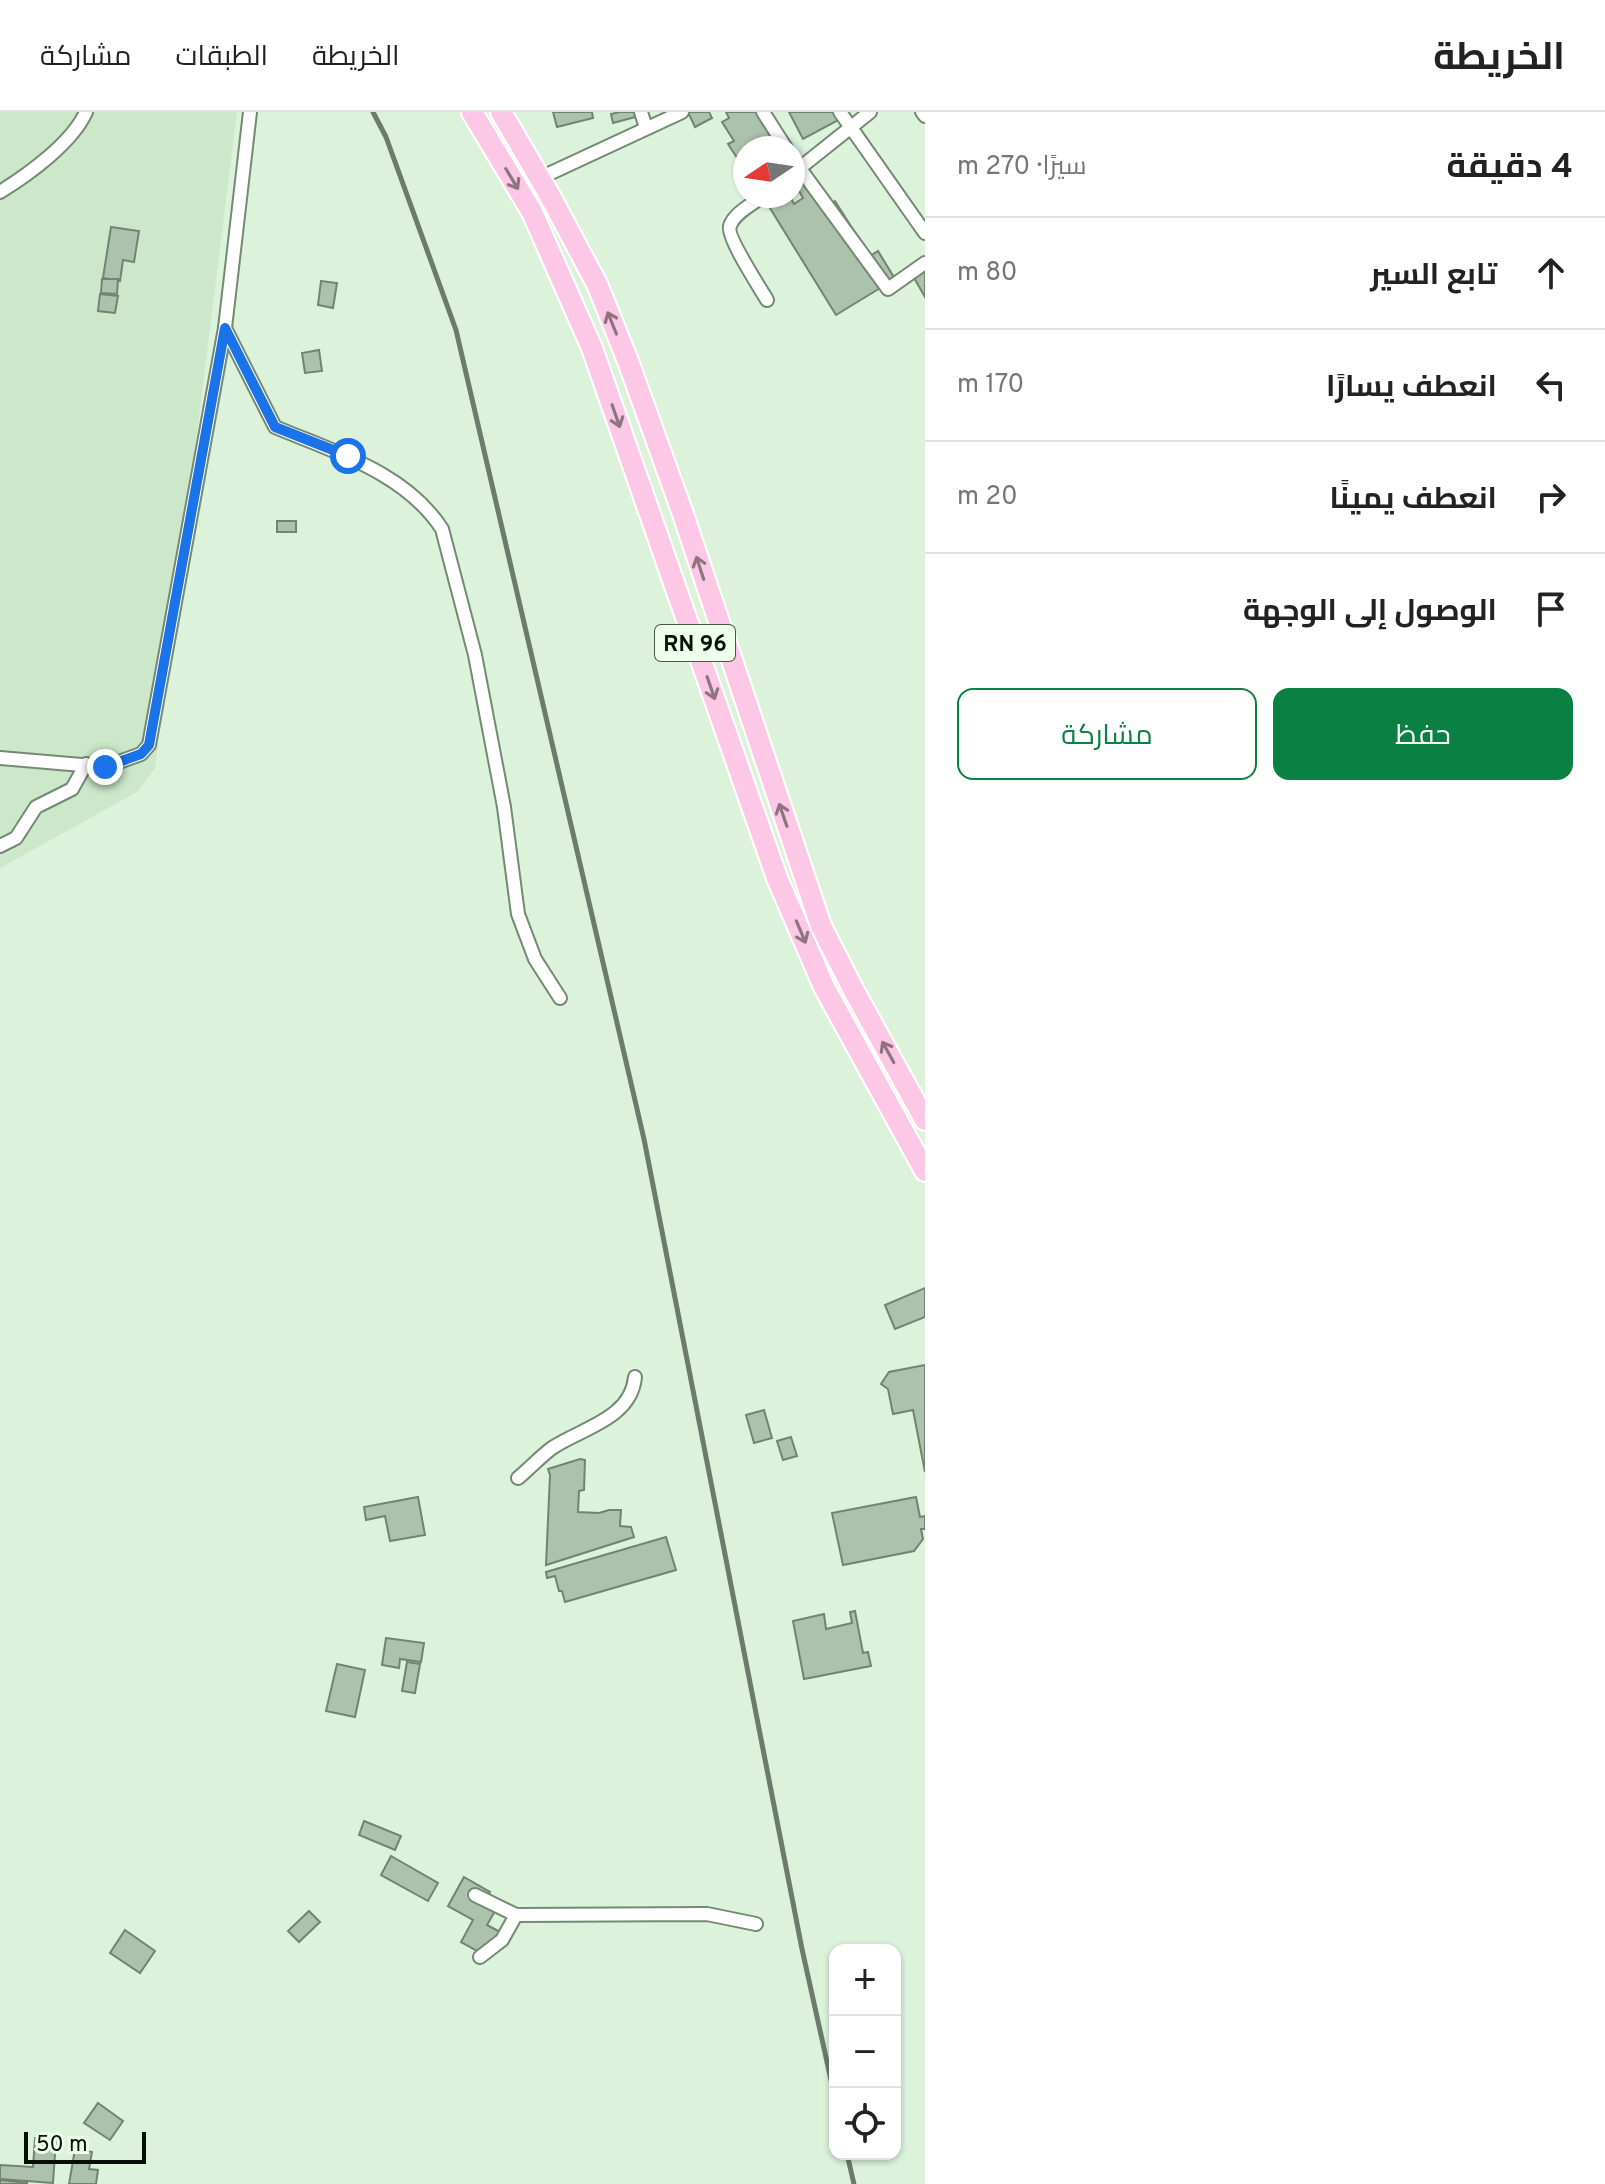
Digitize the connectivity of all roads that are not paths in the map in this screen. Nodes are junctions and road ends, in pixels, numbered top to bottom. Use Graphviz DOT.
graph roads {
  1 [pos="86,112"];
  2 [pos="250,112"];
  3 [pos="472,112"];
  4 [pos="501,112"];
  5 [pos="641,112"];
  6 [pos="682,112"];
  7 [pos="763,112"];
  8 [pos="840,112"];
  9 [pos="870,112"];
  10 [pos="851,127"];
  11 [pos="646,128"];
  12 [pos="778,136"];
  13 [pos="805,160"];
  14 [pos="540,178"];
  15 [pos="805,180"];
  16 [pos="0,192"];
  17 [pos="747,208"];
  18 [pos="925,233"];
  19 [pos="925,263"];
  20 [pos="767,300"];
  21 [pos="225,328"];
  22 [pos="0,758"];
  23 [pos="86,764"];
  24 [pos="0,846"];
  25 [pos="560,998"];
  26 [pos="925,1120"];
  27 [pos="925,1171"];
  28 [pos="635,1377"];
  29 [pos="518,1478"];
  30 [pos="475,1895"];
  31 [pos="516,1915"];
  32 [pos="756,1924"];
  33 [pos="480,1957"];
  1 -- 16 [label="street"];
  2 -- 21 [label="street"];
  3 -- 27 [label="main road, RN 96, one-way"];
  4 -- 14 [label="main road, RN 96"];
  5 -- 11 [label="street"];
  6 -- 11 [label="street"];
  7 -- 12 [label="street"];
  8 -- 10 [label="street"];
  9 -- 10 [label="street"];
  10 -- 13 [label="street"];
  10 -- 18 [label="street"];
  11 -- 14 [label="street"];
  26 -- 14 [label="main road, RN 96, one-way"];
  15 -- 19 [label="street"];
  17 -- 20 [label="street"];
  21 -- 23 [label="street"];
  21 -- 25 [label="street"];
  22 -- 23 [label="street"];
  23 -- 24 [label="street"];
  28 -- 29 [label="street"];
  30 -- 31 [label="street"];
  31 -- 32 [label="street"];
  31 -- 33 [label="street"];
}
